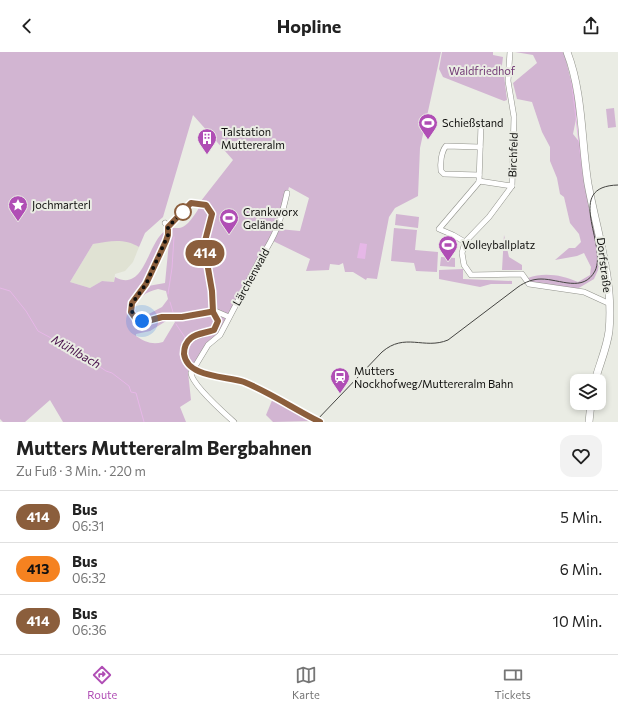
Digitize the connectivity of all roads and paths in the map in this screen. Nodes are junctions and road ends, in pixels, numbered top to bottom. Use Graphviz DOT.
graph roads {
  1 [pos="510,52"];
  2 [pos="567,52"];
  3 [pos="482,124"];
  4 [pos="480,147"];
  5 [pos="479,178"];
  6 [pos="512,186"];
  7 [pos="287,193"];
  8 [pos="465,242"];
  9 [pos="608,303"];
  10 [pos="213,312"];
  11 [pos="229,317"];
  12 [pos="192,368"];
  13 [pos="597,374"];
  14 [pos="590,410"];
  15 [pos="234,422"];
  16 [pos="320,422"];
  17 [pos="589,422"];
  1 -- 6 [label="street, Birchfeld"];
  2 -- 9 [label="main road, Dorfstraße"];
  3 -- 4 [label="street"];
  4 -- 5 [label="street"];
  4 -- 5 [label="street"];
  5 -- 6 [label="street"];
  5 -- 8 [label="street"];
  6 -- 8 [label="street, Birchfeld"];
  7 -- 11 [label="street, Lärchenwald"];
  8 -- 9 [label="street"];
  9 -- 13 [label="main road, Dorfstraße"];
  10 -- 10 [label="street"];
  10 -- 11 [label="street, Lärchenwald"];
  10 -- 12 [label="street"];
  11 -- 12 [label="street, Lärchenwald"];
  12 -- 15 [label="street"];
  12 -- 16 [label="street"];
  14 -- 17 [label="main road"];
}
